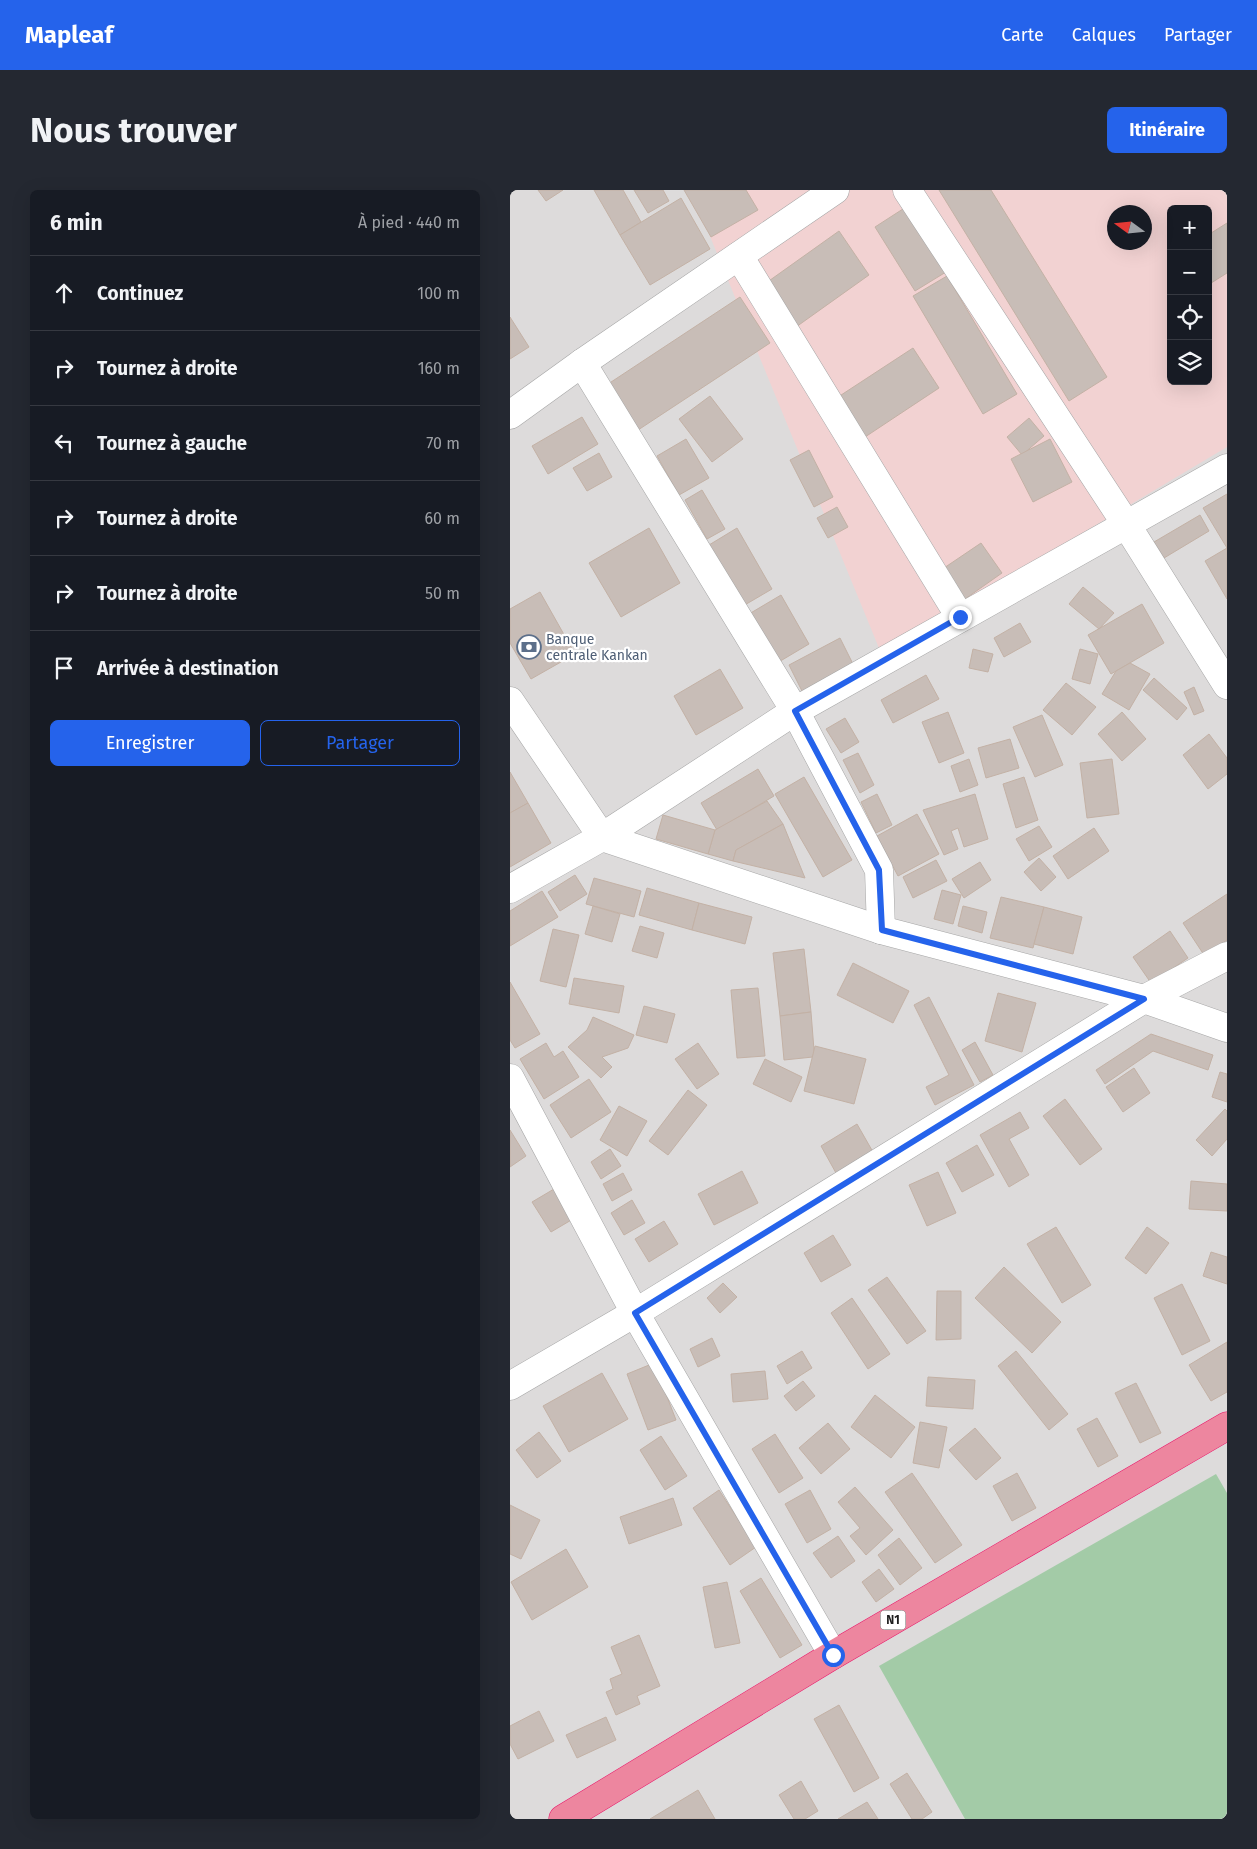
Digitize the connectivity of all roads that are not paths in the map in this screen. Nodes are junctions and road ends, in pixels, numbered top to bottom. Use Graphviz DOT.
graph roads {
  1 [pos="835,190"];
  2 [pos="907,190"];
  3 [pos="739,256"];
  4 [pos="582,362"];
  5 [pos="510,415"];
  6 [pos="1227,468"];
  7 [pos="1126,524"];
  8 [pos="960,617"];
  9 [pos="1227,685"];
  10 [pos="510,701"];
  11 [pos="795,711"];
  12 [pos="602,837"];
  13 [pos="510,889"];
  14 [pos="882,930"];
  15 [pos="1227,956"];
  16 [pos="1144,999"];
  17 [pos="1227,1028"];
  18 [pos="510,1078"];
  19 [pos="635,1313"];
  20 [pos="510,1386"];
  21 [pos="1227,1426"];
  22 [pos="833,1655"];
  23 [pos="563,1819"];
  1 -- 3 [label="street"];
  2 -- 7 [label="street"];
  3 -- 4 [label="street"];
  3 -- 8 [label="street"];
  4 -- 5 [label="street"];
  4 -- 11 [label="street"];
  6 -- 7 [label="street"];
  7 -- 8 [label="street"];
  7 -- 9 [label="street"];
  8 -- 11 [label="street"];
  10 -- 12 [label="street"];
  11 -- 12 [label="street"];
  11 -- 14 [label="street"];
  12 -- 13 [label="street"];
  12 -- 14 [label="street"];
  14 -- 16 [label="street"];
  15 -- 16 [label="street"];
  16 -- 17 [label="street"];
  16 -- 19 [label="street"];
  18 -- 19 [label="street"];
  19 -- 20 [label="street"];
  19 -- 22 [label="street"];
  21 -- 22 [label="highway, N1"];
  22 -- 23 [label="highway, N1"];
}
